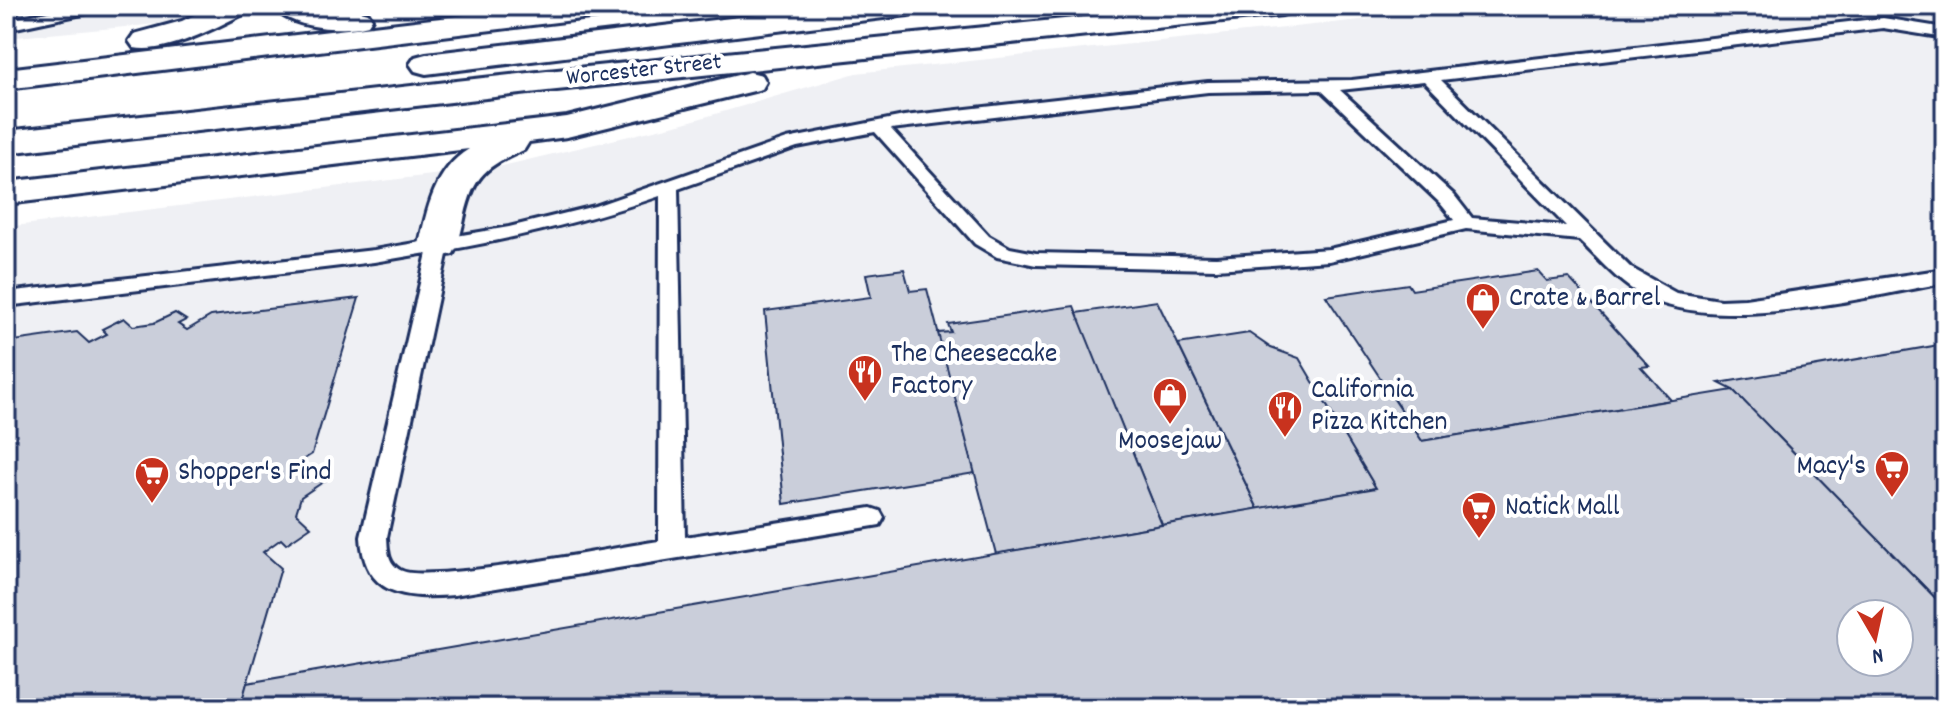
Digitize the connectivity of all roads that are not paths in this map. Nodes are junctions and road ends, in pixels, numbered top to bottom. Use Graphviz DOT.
graph roads {
  1 [pos="101,6"];
  2 [pos="237,6"];
  3 [pos="288,6"];
  4 [pos="491,6"];
  5 [pos="615,6"];
  6 [pos="908,6"];
  7 [pos="1282,6"];
  8 [pos="357,19"];
  9 [pos="6,25"];
  10 [pos="1084,27"];
  11 [pos="1945,33"];
  12 [pos="145,41"];
  13 [pos="6,54"];
  14 [pos="1428,76"];
  15 [pos="6,79"];
  16 [pos="1326,86"];
  17 [pos="6,112"];
  18 [pos="604,120"];
  19 [pos="878,125"];
  20 [pos="6,142"];
  21 [pos="669,187"];
  22 [pos="6,193"];
  23 [pos="1466,223"];
  24 [pos="1585,234"];
  25 [pos="439,245"];
  26 [pos="1945,276"];
  27 [pos="6,299"];
  28 [pos="871,518"];
  29 [pos="672,550"];
  1 -- 9 [label="lane"];
  2 -- 12 [label="main road"];
  3 -- 8 [label="main road"];
  4 -- 8 [label="main road"];
  5 -- 15 [label="main road"];
  6 -- 17 [label="main road, Worcester Street"];
  7 -- 10 [label="main road, Worcester Street"];
  8 -- 12 [label="main road"];
  10 -- 18 [label="main road"];
  10 -- 20 [label="main road, Worcester Street"];
  11 -- 14 [label="lane"];
  12 -- 13 [label="main road"];
  14 -- 16 [label="lane"];
  14 -- 24 [label="lane"];
  16 -- 19 [label="lane"];
  16 -- 23 [label="lane"];
  18 -- 22 [label="main road"];
  18 -- 25 [label="main road"];
  19 -- 21 [label="lane"];
  19 -- 23 [label="lane"];
  21 -- 25 [label="lane"];
  21 -- 29 [label="lane"];
  23 -- 24 [label="lane"];
  24 -- 26 [label="lane"];
  25 -- 27 [label="lane"];
  25 -- 29 [label="lane"];
  28 -- 29 [label="lane"];
}
